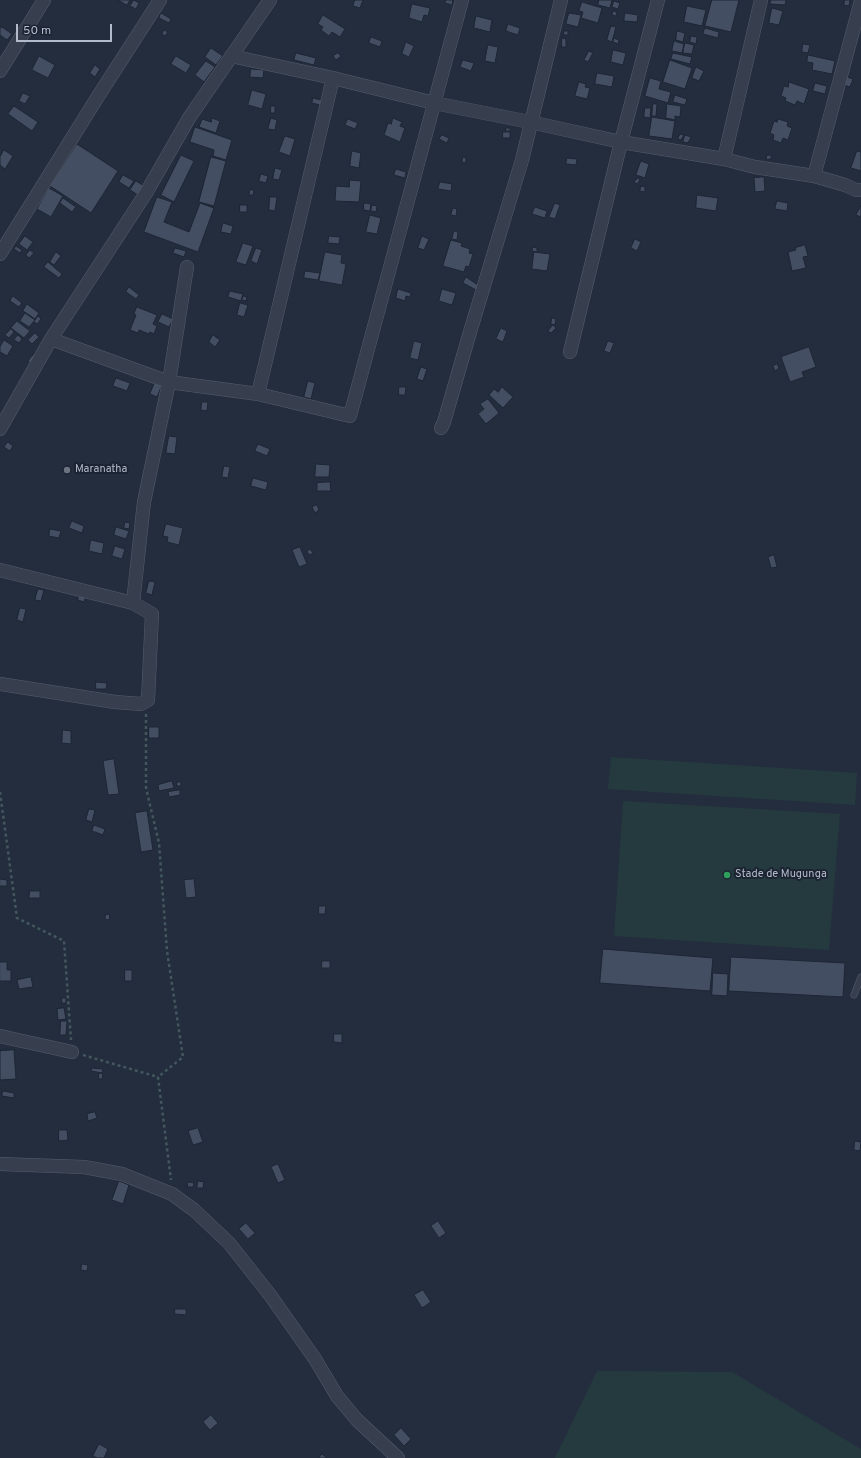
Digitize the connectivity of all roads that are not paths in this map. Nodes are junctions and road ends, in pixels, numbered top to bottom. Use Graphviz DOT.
graph roads {
  1 [pos="44,0"];
  2 [pos="160,0"];
  3 [pos="270,0"];
  4 [pos="462,0"];
  5 [pos="561,0"];
  6 [pos="658,0"];
  7 [pos="761,0"];
  8 [pos="861,1"];
  9 [pos="231,56"];
  10 [pos="0,71"];
  11 [pos="333,78"];
  12 [pos="434,103"];
  13 [pos="530,122"];
  14 [pos="621,142"];
  15 [pos="724,159"];
  16 [pos="814,176"];
  17 [pos="861,190"];
  18 [pos="0,254"];
  19 [pos="187,267"];
  20 [pos="51,339"];
  21 [pos="570,352"];
  22 [pos="169,382"];
  23 [pos="258,394"];
  24 [pos="441,428"];
  25 [pos="0,429"];
  26 [pos="0,570"];
  27 [pos="133,603"];
  28 [pos="0,684"];
  29 [pos="861,977"];
  30 [pos="854,995"];
  31 [pos="0,1036"];
  32 [pos="72,1052"];
  33 [pos="0,1164"];
  34 [pos="398,1458"];
  1 -- 10 [label="street"];
  2 -- 18 [label="street"];
  3 -- 9 [label="street"];
  4 -- 12 [label="street"];
  5 -- 13 [label="street"];
  6 -- 14 [label="street"];
  7 -- 15 [label="street"];
  8 -- 16 [label="street"];
  9 -- 11 [label="street"];
  9 -- 20 [label="street"];
  11 -- 12 [label="street"];
  11 -- 23 [label="street"];
  12 -- 13 [label="street"];
  12 -- 23 [label="street"];
  13 -- 14 [label="street"];
  13 -- 24 [label="street"];
  14 -- 15 [label="street"];
  14 -- 21 [label="street"];
  15 -- 16 [label="street"];
  16 -- 17 [label="street"];
  19 -- 22 [label="street"];
  20 -- 22 [label="street"];
  20 -- 25 [label="street"];
  22 -- 23 [label="street"];
  22 -- 27 [label="street"];
  26 -- 27 [label="street"];
  27 -- 28 [label="street"];
  29 -- 30 [label="lane"];
  31 -- 32 [label="street"];
  33 -- 34 [label="street"];
}
